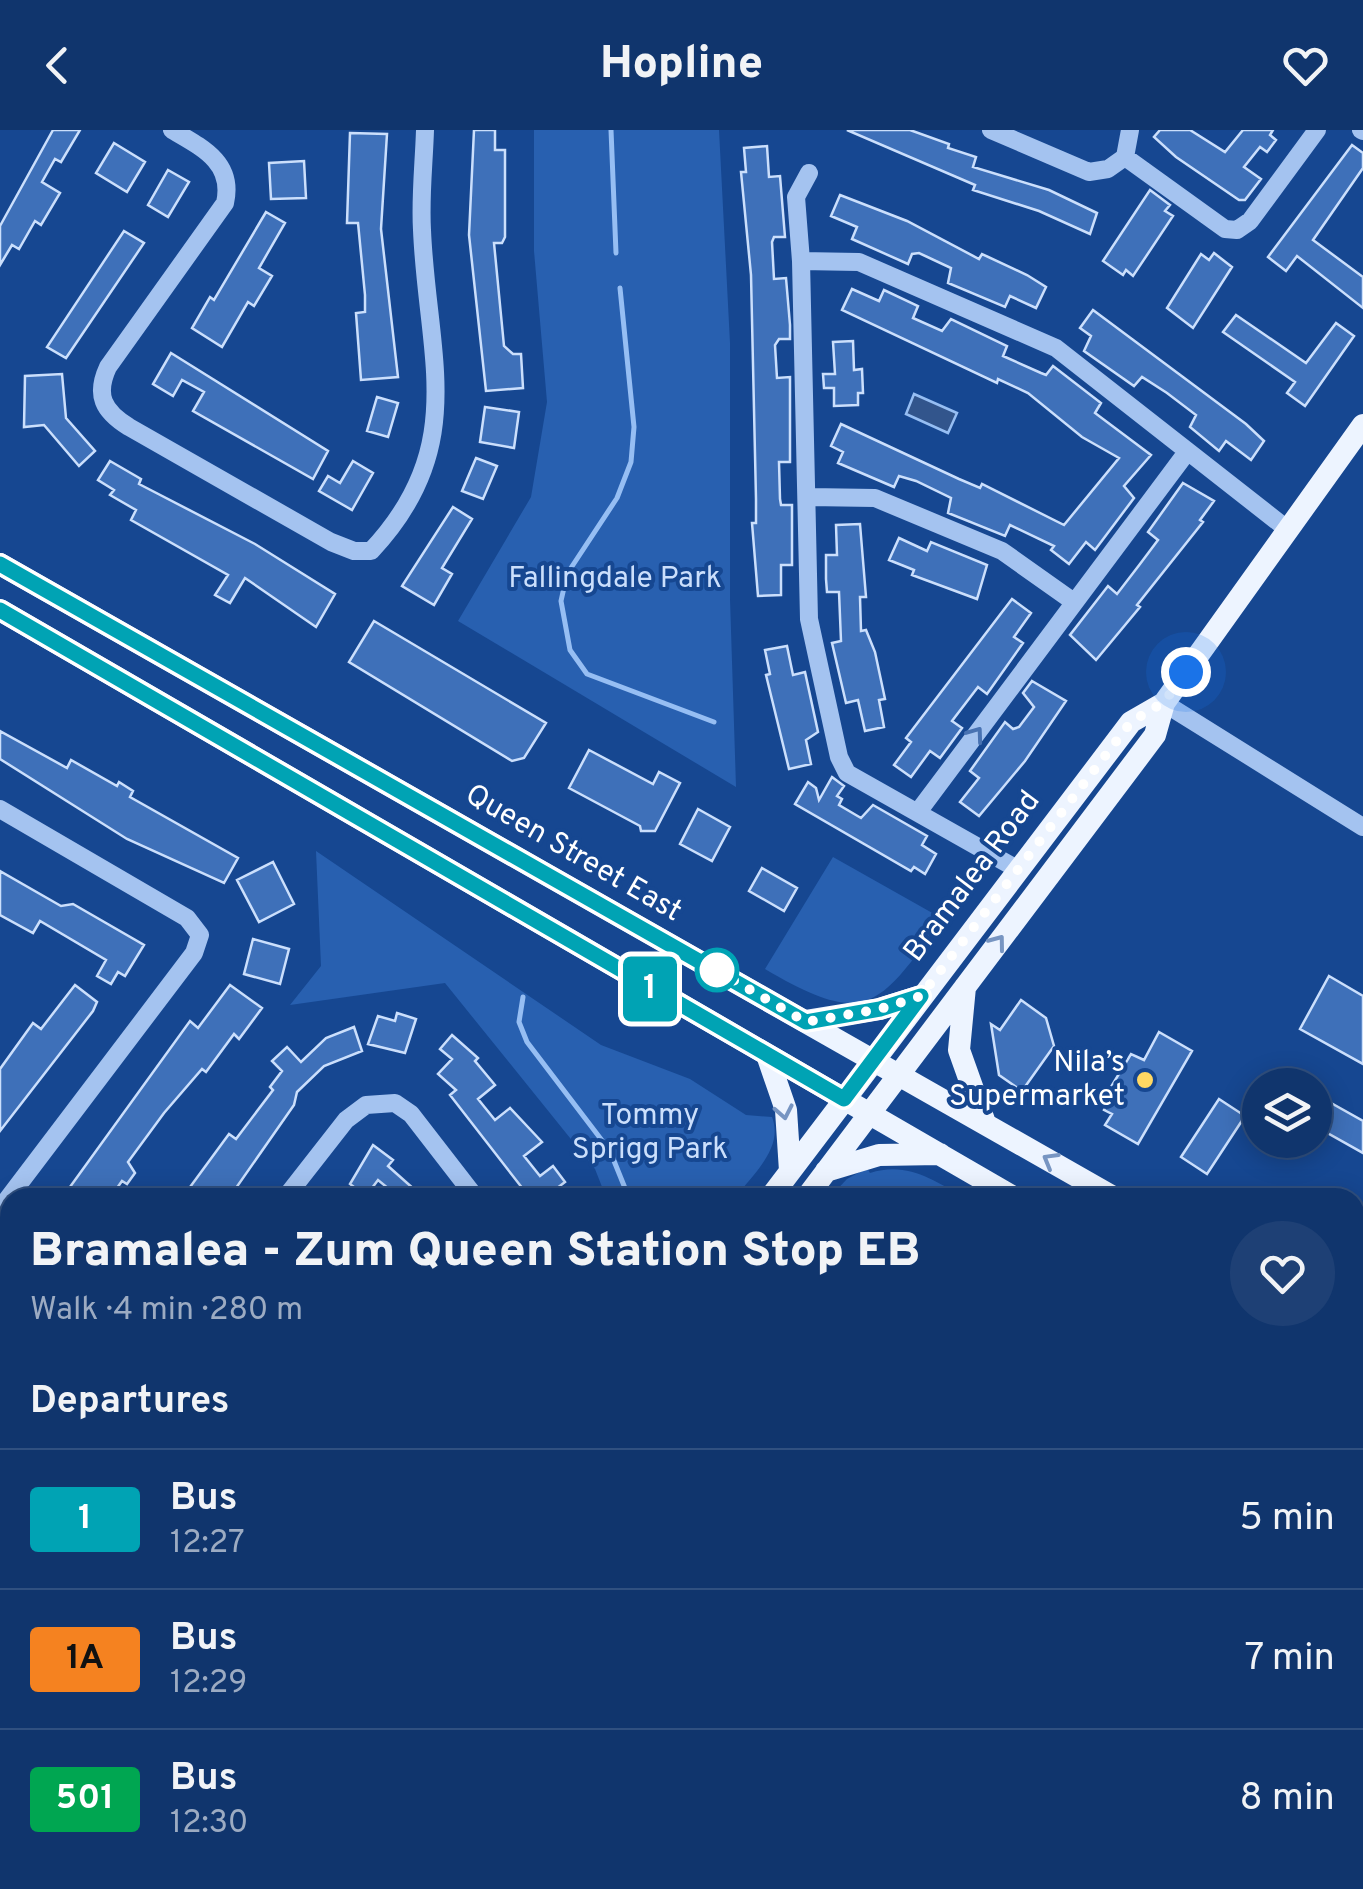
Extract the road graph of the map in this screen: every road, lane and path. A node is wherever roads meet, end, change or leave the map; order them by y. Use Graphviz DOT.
graph roads {
  1 [pos="172,130"];
  2 [pos="425,130"];
  3 [pos="992,130"];
  4 [pos="1130,130"];
  5 [pos="1317,130"];
  6 [pos="1125,157"];
  7 [pos="809,173"];
  8 [pos="801,261"];
  9 [pos="1363,425"];
  10 [pos="1186,452"];
  11 [pos="809,497"];
  12 [pos="1287,529"];
  13 [pos="0,564"];
  14 [pos="1074,602"];
  15 [pos="0,610"];
  16 [pos="1164,702"];
  17 [pos="0,809"];
  18 [pos="918,812"];
  19 [pos="1363,827"];
  20 [pos="1017,869"];
  21 [pos="966,984"];
  22 [pos="921,996"];
  23 [pos="806,1022"];
  24 [pos="767,1055"];
  25 [pos="873,1060"];
  26 [pos="898,1074"];
  27 [pos="844,1099"];
  28 [pos="869,1114"];
  29 [pos="985,1124"];
  30 [pos="940,1154"];
  31 [pos="790,1171"];
  32 [pos="826,1172"];
  33 [pos="16,1188"];
  34 [pos="293,1188"];
  35 [pos="468,1188"];
  36 [pos="777,1188"];
  37 [pos="814,1188"];
  38 [pos="998,1188"];
  39 [pos="1097,1188"];
  1 -- 2 [label="street"];
  3 -- 6 [label="street"];
  4 -- 6 [label="street"];
  5 -- 6 [label="street"];
  7 -- 8 [label="street"];
  8 -- 10 [label="street"];
  8 -- 11 [label="street"];
  9 -- 12 [label="main road, Bramalea Road"];
  10 -- 12 [label="street"];
  10 -- 14 [label="street"];
  11 -- 14 [label="street"];
  11 -- 18 [label="street"];
  12 -- 16 [label="main road, Bramalea Road"];
  13 -- 23 [label="main road, Queen Street East"];
  18 -- 14 [label="street, one-way"];
  15 -- 24 [label="main road"];
  16 -- 19 [label="street"];
  16 -- 20 [label="main road, Bramalea Road"];
  21 -- 16 [label="main road, Bramalea Road, one-way"];
  17 -- 33 [label="street"];
  18 -- 20 [label="street"];
  20 -- 22 [label="main road, Bramalea Road"];
  21 -- 26 [label="main road, Bramalea Road"];
  21 -- 29 [label="main road"];
  22 -- 23 [label="main road"];
  22 -- 25 [label="main road, Bramalea Road"];
  23 -- 25 [label="main road, Queen Street East"];
  24 -- 27 [label="main road"];
  24 -- 31 [label="main road, one-way"];
  25 -- 26 [label="main road, Queen Street East"];
  25 -- 27 [label="main road, Bramalea Road"];
  26 -- 28 [label="main road, Bramalea Road"];
  26 -- 29 [label="main road, Queen Street East"];
  27 -- 28 [label="main road"];
  27 -- 31 [label="main road, Bramalea Road"];
  28 -- 30 [label="main road"];
  28 -- 32 [label="main road, Bramalea Road"];
  39 -- 29 [label="main road, Queen Street East, one-way"];
  30 -- 32 [label="main road"];
  30 -- 38 [label="main road"];
  31 -- 36 [label="main road, Bramalea Road"];
  32 -- 37 [label="main road, Bramalea Road"];
  34 -- 35 [label="street"];
}
